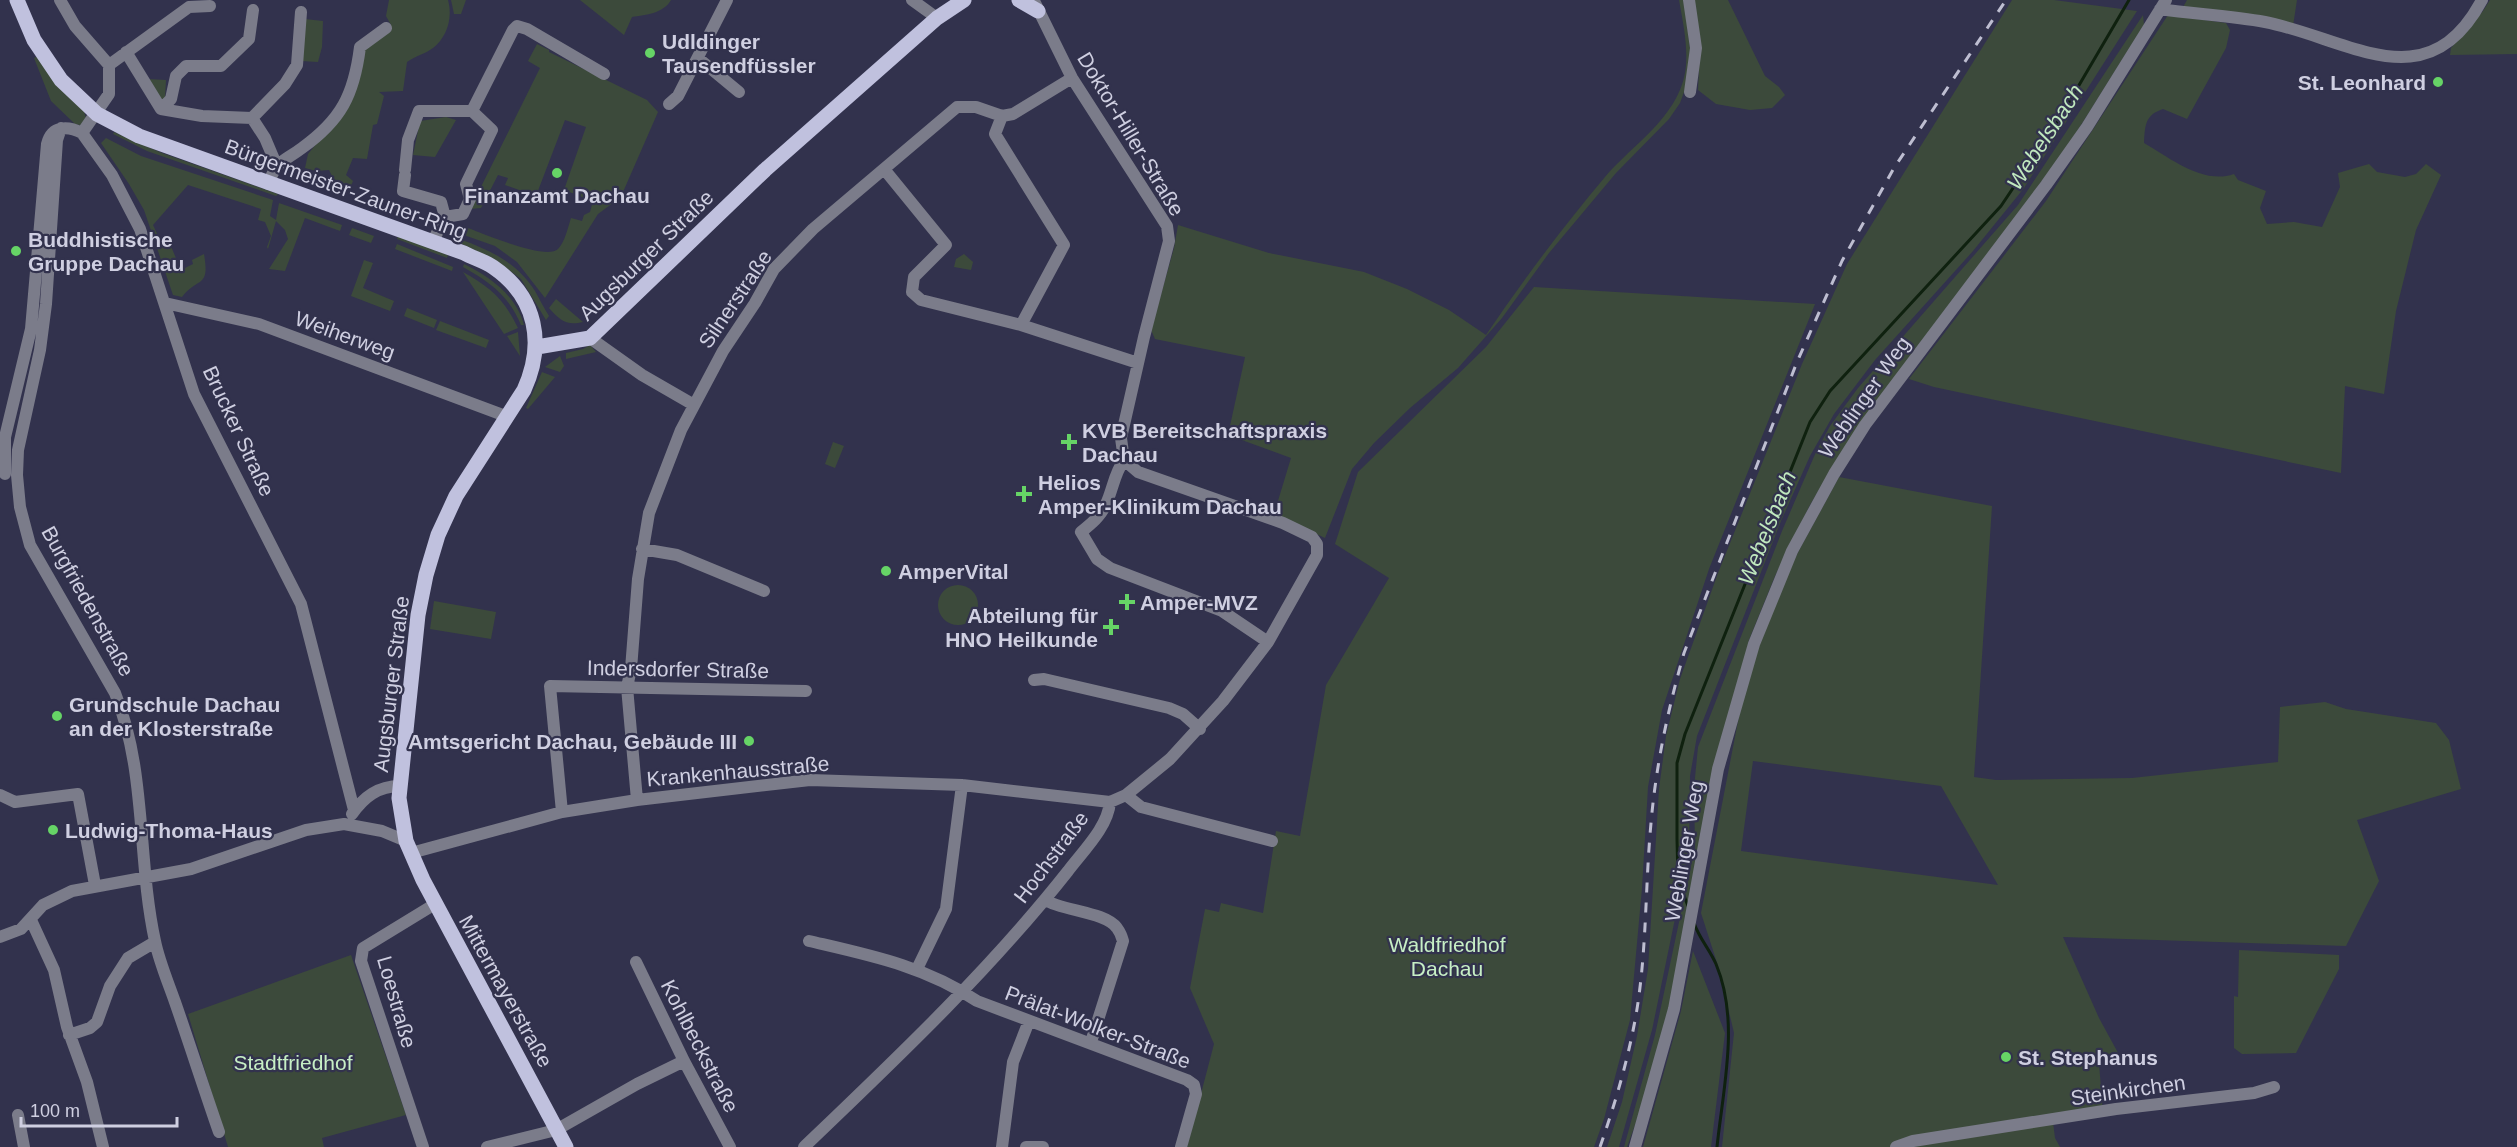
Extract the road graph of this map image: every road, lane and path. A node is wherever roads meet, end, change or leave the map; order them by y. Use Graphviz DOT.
graph roads {
  1 [pos="17,0"];
  2 [pos="60,0"];
  3 [pos="727,0"];
  4 [pos="912,0"];
  5 [pos="966,0"];
  6 [pos="1019,0"];
  7 [pos="1689,0"];
  8 [pos="2482,0"];
  9 [pos="2163,4"];
  10 [pos="1036,5"];
  11 [pos="210,6"];
  12 [pos="253,10"];
  13 [pos="301,12"];
  14 [pos="937,18"];
  15 [pos="386,28"];
  16 [pos="126,52"];
  17 [pos="698,58"];
  18 [pos="109,65"];
  19 [pos="604,74"];
  20 [pos="1072,78"];
  21 [pos="738,92"];
  22 [pos="1690,92"];
  23 [pos="669,104"];
  24 [pos="161,109"];
  25 [pos="472,111"];
  26 [pos="97,114"];
  27 [pos="1002,116"];
  28 [pos="252,118"];
  29 [pos="82,133"];
  30 [pos="276,164"];
  31 [pos="884,169"];
  32 [pos="268,184"];
  33 [pos="445,217"];
  34 [pos="433,241"];
  35 [pos="165,303"];
  36 [pos="1022,325"];
  37 [pos="590,338"];
  38 [pos="537,347"];
  39 [pos="1138,363"];
  40 [pos="694,405"];
  41 [pos="508,417"];
  42 [pos="1124,460"];
  43 [pos="7,474"];
  44 [pos="642,549"];
  45 [pos="764,591"];
  46 [pos="1268,642"];
  47 [pos="1034,680"];
  48 [pos="627,687"];
  49 [pos="806,691"];
  50 [pos="1200,729"];
  51 [pos="962,785"];
  52 [pos="400,786"];
  53 [pos="0,795"];
  54 [pos="1125,795"];
  55 [pos="637,800"];
  56 [pos="1110,801"];
  57 [pos="354,810"];
  58 [pos="562,812"];
  59 [pos="344,824"];
  60 [pos="1272,841"];
  61 [pos="409,847"];
  62 [pos="146,877"];
  63 [pos="95,885"];
  64 [pos="1045,900"];
  65 [pos="435,904"];
  66 [pos="31,920"];
  67 [pos="0,937"];
  68 [pos="809,941"];
  69 [pos="155,942"];
  70 [pos="636,963"];
  71 [pos="917,969"];
  72 [pos="963,991"];
  73 [pos="1029,1021"];
  74 [pos="69,1035"];
  75 [pos="1091,1042"];
  76 [pos="684,1061"];
  77 [pos="2274,1087"];
  78 [pos="18,1115"];
  79 [pos="556,1130"];
  80 [pos="219,1132"];
  81 [pos="24,1147"];
  82 [pos="103,1147"];
  83 [pos="423,1147"];
  84 [pos="487,1147"];
  85 [pos="566,1147"];
  86 [pos="730,1147"];
  87 [pos="804,1147"];
  88 [pos="1002,1147"];
  89 [pos="1026,1147"];
  90 [pos="1043,1147"];
  91 [pos="1181,1147"];
  92 [pos="1635,1147"];
  93 [pos="1896,1147"];
  1 -- 26 [label="main road"];
  2 -- 18 [label="street"];
  3 -- 17 [label="street"];
  4 -- 14 [label="street"];
  5 -- 14 [label="main road, Augsburger Straße"];
  6 -- 10 [label="main road"];
  7 -- 22 [label="street"];
  8 -- 9 [label="street"];
  9 -- 92 [label="street, Weblinger Weg"];
  10 -- 20 [label="street, Doktor-Hiller-Straße"];
  11 -- 16 [label="street"];
  12 -- 24 [label="street"];
  13 -- 28 [label="street"];
  14 -- 37 [label="main road, Augsburger Straße"];
  15 -- 30 [label="street"];
  16 -- 18 [label="street"];
  16 -- 24 [label="street"];
  17 -- 21 [label="street"];
  17 -- 23 [label="street"];
  18 -- 26 [label="street"];
  19 -- 25 [label="street"];
  20 -- 27 [label="street"];
  20 -- 39 [label="street, Doktor-Hiller-Straße"];
  24 -- 28 [label="street"];
  25 -- 33 [label="street"];
  25 -- 33 [label="street"];
  26 -- 29 [label="street"];
  26 -- 32 [label="main road, Bürgermeister-Zauner-Ring"];
  27 -- 31 [label="street, Silnerstraße"];
  27 -- 36 [label="street"];
  28 -- 30 [label="street"];
  29 -- 35 [label="street, Brucker Straße"];
  29 -- 43 [label="street, Burgfriedenstraße"];
  30 -- 32 [label="street"];
  31 -- 36 [label="street"];
  31 -- 40 [label="street, Silnerstraße"];
  32 -- 34 [label="main road, Bürgermeister-Zauner-Ring"];
  33 -- 34 [label="street"];
  34 -- 38 [label="main road, Bürgermeister-Zauner-Ring"];
  35 -- 41 [label="street, Weiherweg"];
  35 -- 57 [label="street, Brucker Straße"];
  36 -- 39 [label="street"];
  37 -- 38 [label="main road, Augsburger Straße"];
  37 -- 40 [label="street"];
  38 -- 41 [label="main road, Augsburger Straße"];
  39 -- 42 [label="street, Doktor-Hiller-Straße"];
  40 -- 44 [label="street, Silnerstraße"];
  41 -- 52 [label="main road, Augsburger Straße"];
  42 -- 46 [label="street"];
  42 -- 46 [label="street, Hochstraße"];
  43 -- 62 [label="street, Burgfriedenstraße"];
  44 -- 45 [label="street"];
  44 -- 48 [label="street, Silnerstraße"];
  46 -- 50 [label="street, Hochstraße"];
  47 -- 50 [label="street"];
  48 -- 49 [label="street, Indersdorfer Straße"];
  48 -- 55 [label="street, Silnerstraße"];
  48 -- 58 [label="street, Indersdorfer Straße"];
  50 -- 54 [label="street, Hochstraße"];
  51 -- 55 [label="street, Krankenhausstraße"];
  51 -- 56 [label="street, Krankenhausstraße"];
  51 -- 71 [label="street"];
  52 -- 57 [label="street, Augsburger Straße"];
  52 -- 61 [label="main road, Augsburger Straße"];
  53 -- 63 [label="street"];
  54 -- 56 [label="street, Hochstraße"];
  54 -- 60 [label="street"];
  55 -- 58 [label="street, Krankenhausstraße"];
  56 -- 64 [label="street, Hochstraße"];
  57 -- 59 [label="street, Augsburger Straße"];
  58 -- 61 [label="street, Krankenhausstraße"];
  59 -- 61 [label="street"];
  59 -- 62 [label="street"];
  61 -- 65 [label="main road, Mittermayerstraße"];
  62 -- 63 [label="street"];
  62 -- 69 [label="street, Burgfriedenstraße"];
  63 -- 66 [label="street"];
  64 -- 72 [label="street, Hochstraße"];
  64 -- 75 [label="street"];
  65 -- 79 [label="main road, Mittermayerstraße"];
  65 -- 83 [label="street, Loestraße"];
  66 -- 67 [label="street"];
  66 -- 74 [label="street"];
  68 -- 71 [label="street, Prälat-Wolker-Straße"];
  69 -- 74 [label="street"];
  69 -- 80 [label="street, Burgfriedenstraße"];
  70 -- 76 [label="street, Kohlbeckstraße"];
  71 -- 72 [label="street, Prälat-Wolker-Straße"];
  72 -- 73 [label="street, Prälat-Wolker-Straße"];
  72 -- 87 [label="street, Hochstraße"];
  73 -- 75 [label="street, Prälat-Wolker-Straße"];
  73 -- 88 [label="street"];
  74 -- 82 [label="street"];
  75 -- 91 [label="street, Prälat-Wolker-Straße"];
  76 -- 79 [label="street"];
  76 -- 86 [label="street, Kohlbeckstraße"];
  77 -- 93 [label="street, Steinkirchen"];
  78 -- 81 [label="street"];
  79 -- 84 [label="street"];
  79 -- 85 [label="main road, Mittermayerstraße"];
  89 -- 90 [label="street"];
}
